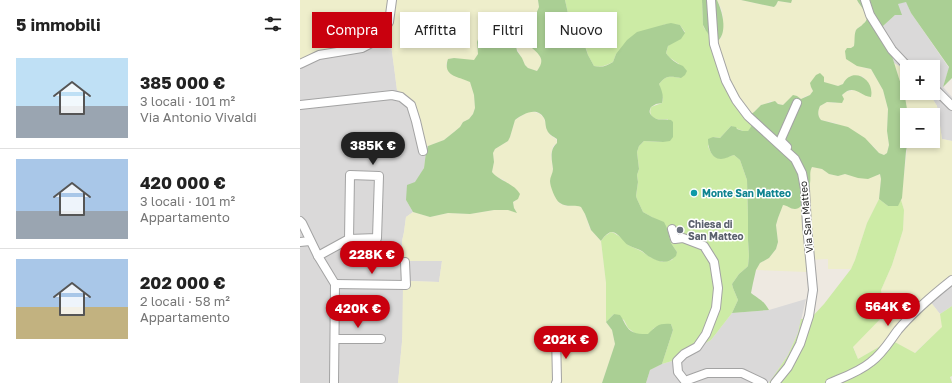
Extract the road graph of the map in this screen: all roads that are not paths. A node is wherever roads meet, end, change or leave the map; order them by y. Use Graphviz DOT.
graph roads {
  1 [pos="392,0"];
  2 [pos="710,0"];
  3 [pos="865,0"];
  4 [pos="901,60"];
  5 [pos="300,64"];
  6 [pos="940,94"];
  7 [pos="797,103"];
  8 [pos="300,105"];
  9 [pos="952,106"];
  10 [pos="422,151"];
  11 [pos="795,159"];
  12 [pos="300,221"];
  13 [pos="672,228"];
  14 [pos="349,239"];
  15 [pos="310,241"];
  16 [pos="300,242"];
  17 [pos="318,256"];
  18 [pos="405,262"];
  19 [pos="952,280"];
  20 [pos="335,284"];
  21 [pos="556,334"];
  22 [pos="334,339"];
  23 [pos="381,339"];
  24 [pos="334,383"];
  25 [pos="556,383"];
  26 [pos="763,383"];
  27 [pos="775,383"];
  28 [pos="830,383"];
  1 -- 5 [label="street"];
  2 -- 11 [label="street, Via San Matteo"];
  3 -- 4 [label="street"];
  6 -- 9 [label="street"];
  7 -- 11 [label="street"];
  8 -- 10 [label="street"];
  11 -- 27 [label="street, Via San Matteo"];
  12 -- 15 [label="street"];
  13 -- 26 [label="street"];
  14 -- 14 [label="street"];
  14 -- 17 [label="street"];
  15 -- 16 [label="street"];
  15 -- 17 [label="street"];
  17 -- 20 [label="street"];
  18 -- 20 [label="street"];
  19 -- 28 [label="street"];
  20 -- 22 [label="street"];
  21 -- 25 [label="street"];
  22 -- 23 [label="street"];
  22 -- 24 [label="street"];
}
